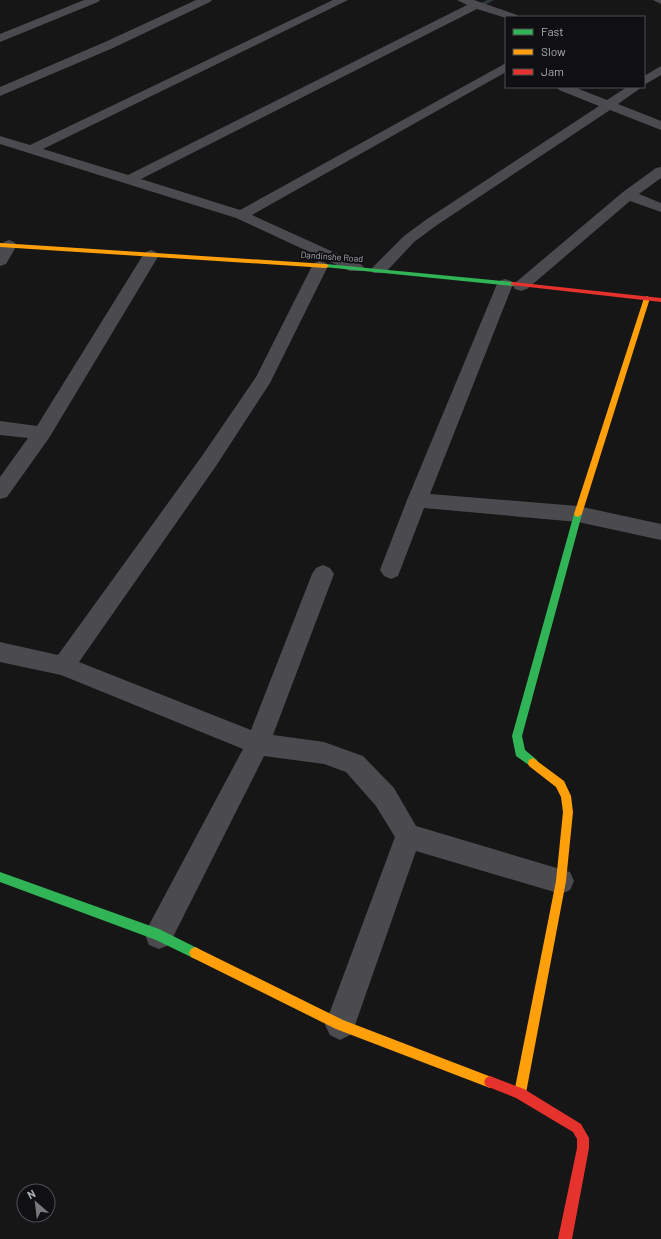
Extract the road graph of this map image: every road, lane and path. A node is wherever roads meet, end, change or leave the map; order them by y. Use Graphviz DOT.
graph roads {
  1 [pos="94,0"];
  2 [pos="206,0"];
  3 [pos="342,0"];
  4 [pos="462,0"];
  5 [pos="476,5"];
  6 [pos="510,16"];
  7 [pos="0,38"];
  8 [pos="505,68"];
  9 [pos="661,70"];
  10 [pos="645,81"];
  11 [pos="567,88"];
  12 [pos="635,88"];
  13 [pos="0,92"];
  14 [pos="610,105"];
  15 [pos="661,126"];
  16 [pos="0,140"];
  17 [pos="30,150"];
  18 [pos="661,171"];
  19 [pos="129,180"];
  20 [pos="628,195"];
  21 [pos="661,208"];
  22 [pos="241,215"];
  23 [pos="5,245"];
  24 [pos="151,255"];
  25 [pos="0,260"];
  26 [pos="320,266"];
  27 [pos="356,268"];
  28 [pos="379,270"];
  29 [pos="513,285"];
  30 [pos="647,298"];
  31 [pos="661,300"];
  32 [pos="0,428"];
  33 [pos="42,433"];
  34 [pos="0,492"];
  35 [pos="417,500"];
  36 [pos="578,514"];
  37 [pos="661,532"];
  38 [pos="391,570"];
  39 [pos="323,574"];
  40 [pos="0,652"];
  41 [pos="64,666"];
  42 [pos="258,744"];
  43 [pos="408,836"];
  44 [pos="561,881"];
  45 [pos="2,883"];
  46 [pos="160,935"];
  47 [pos="340,1025"];
  48 [pos="520,1093"];
  49 [pos="565,1239"];
  1 -- 7 [label="street"];
  2 -- 13 [label="street"];
  3 -- 17 [label="street"];
  4 -- 5 [label="street"];
  5 -- 6 [label="street"];
  5 -- 19 [label="street"];
  8 -- 22 [label="street"];
  9 -- 10 [label="street"];
  11 -- 14 [label="street"];
  12 -- 14 [label="street"];
  14 -- 15 [label="street"];
  14 -- 28 [label="street"];
  16 -- 17 [label="street"];
  17 -- 19 [label="street"];
  18 -- 20 [label="street"];
  19 -- 22 [label="street"];
  20 -- 21 [label="street"];
  20 -- 29 [label="street"];
  22 -- 27 [label="street"];
  23 -- 24 [label="street, Dandinshe Road"];
  23 -- 25 [label="street"];
  24 -- 26 [label="street, Dandinshe Road"];
  24 -- 33 [label="street"];
  26 -- 27 [label="street, Dandinshe Road"];
  26 -- 41 [label="street"];
  27 -- 28 [label="street, Dandinshe Road"];
  28 -- 29 [label="street, Dandinshe Road"];
  29 -- 30 [label="street, Dandinshe Road"];
  29 -- 35 [label="street"];
  30 -- 31 [label="street, Dandinshe Road"];
  30 -- 36 [label="street"];
  32 -- 33 [label="street"];
  33 -- 34 [label="street"];
  35 -- 36 [label="street"];
  35 -- 38 [label="street"];
  36 -- 37 [label="street"];
  36 -- 44 [label="street"];
  39 -- 42 [label="street"];
  40 -- 41 [label="street"];
  41 -- 42 [label="street"];
  42 -- 43 [label="street"];
  42 -- 46 [label="street"];
  43 -- 44 [label="street"];
  43 -- 47 [label="street"];
  44 -- 48 [label="street"];
  45 -- 46 [label="street"];
  46 -- 47 [label="street"];
  47 -- 48 [label="street"];
  48 -- 49 [label="street"];
}
